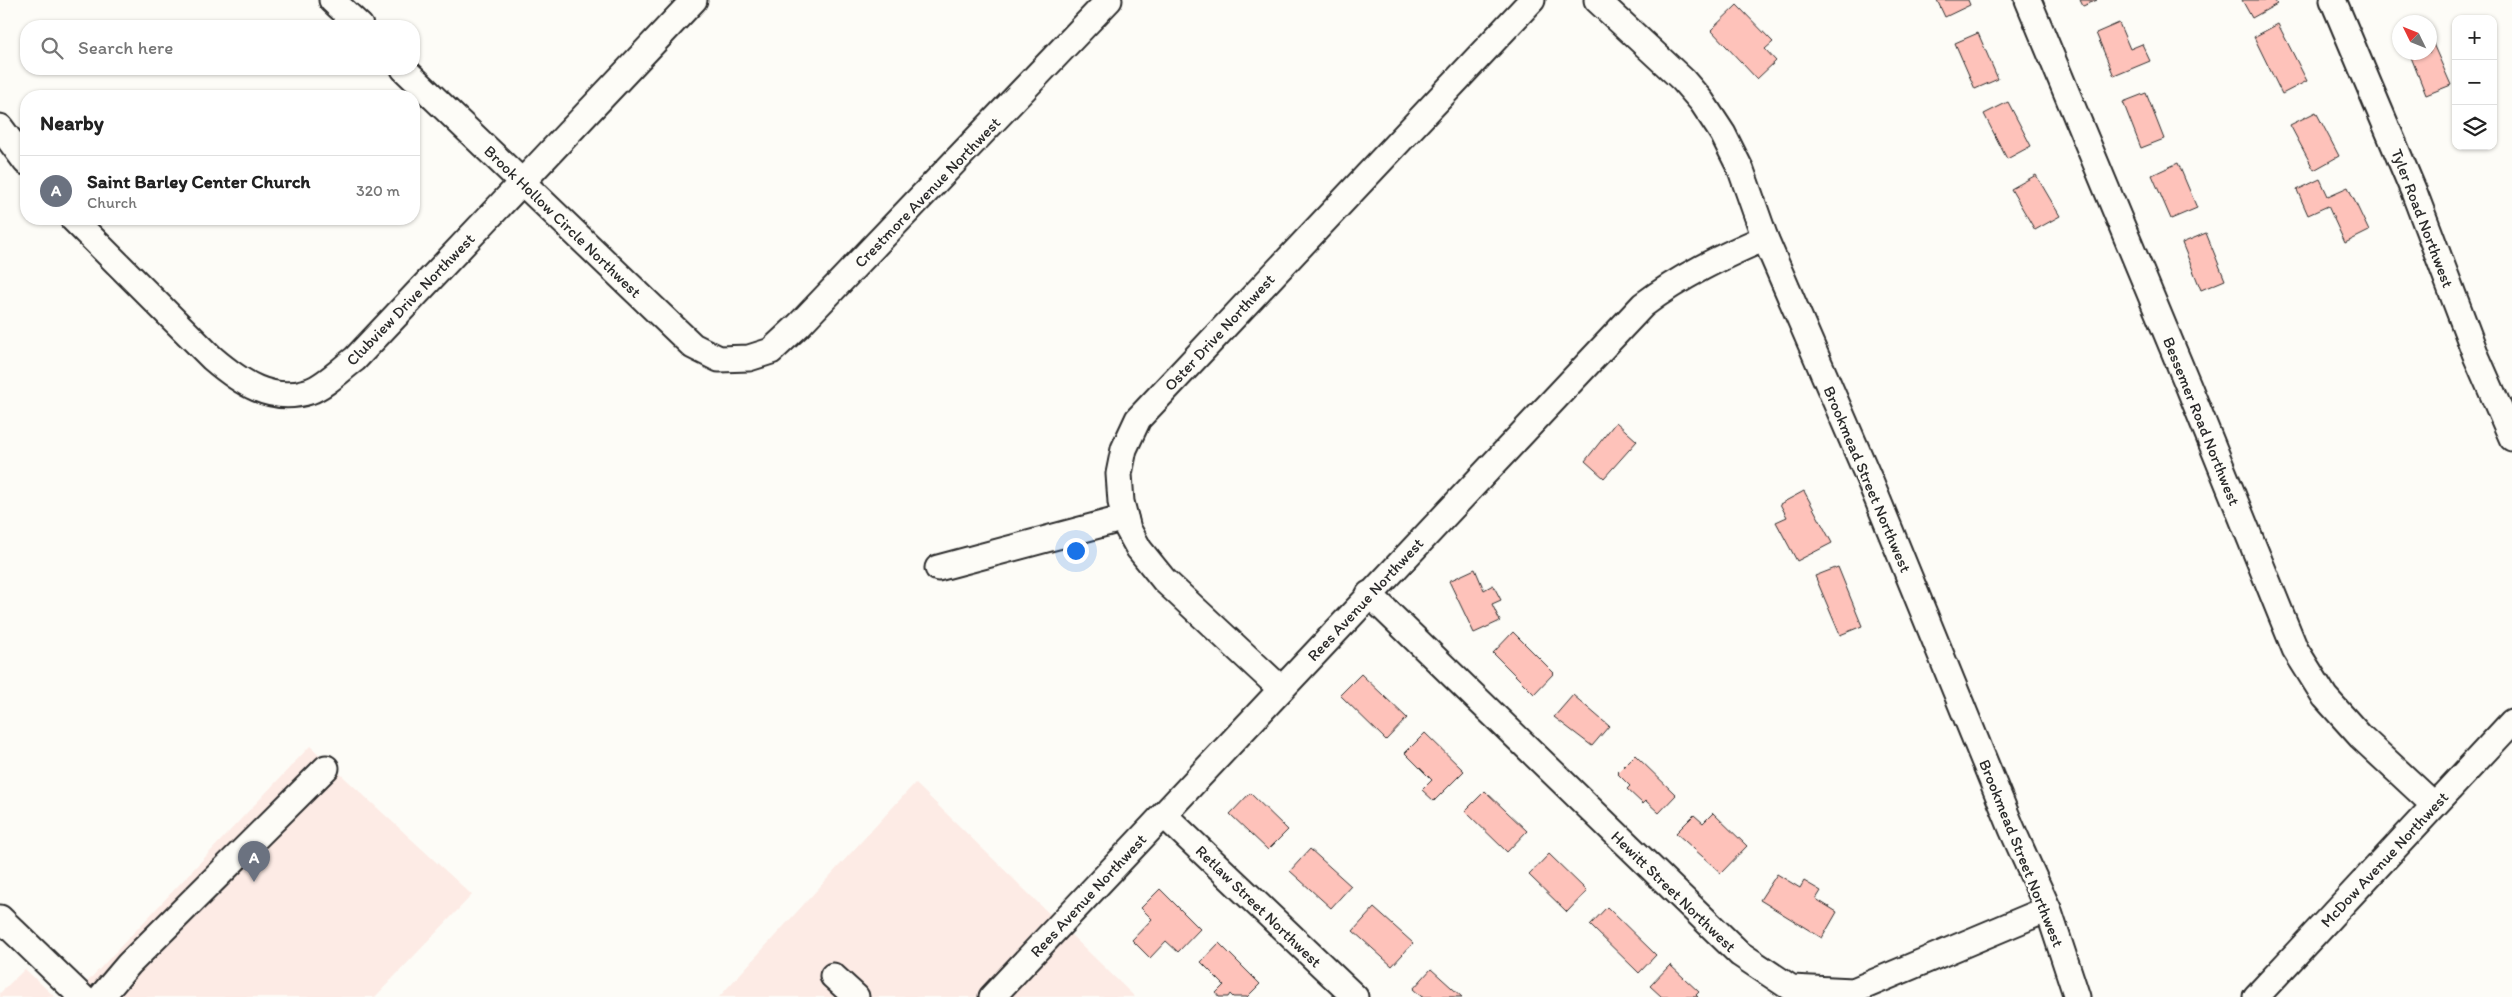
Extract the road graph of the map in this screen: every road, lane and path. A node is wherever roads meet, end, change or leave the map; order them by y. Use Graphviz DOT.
graph roads {
  1 [pos="332,0"];
  2 [pos="694,0"];
  3 [pos="1109,0"];
  4 [pos="1532,0"];
  5 [pos="1597,0"];
  6 [pos="2028,0"];
  7 [pos="2333,0"];
  8 [pos="354,20"];
  9 [pos="410,75"];
  10 [pos="0,127"];
  11 [pos="20,154"];
  12 [pos="522,181"];
  13 [pos="79,225"];
  14 [pos="1765,238"];
  15 [pos="730,359"];
  16 [pos="2512,438"];
  17 [pos="1125,518"];
  18 [pos="938,568"];
  19 [pos="1369,594"];
  20 [pos="1281,689"];
  21 [pos="2512,722"];
  22 [pos="326,768"];
  23 [pos="2434,805"];
  24 [pos="1164,815"];
  25 [pos="2048,908"];
  26 [pos="0,918"];
  27 [pos="833,976"];
  28 [pos="82,997"];
  29 [pos="101,997"];
  30 [pos="856,997"];
  31 [pos="992,997"];
  32 [pos="1355,997"];
  33 [pos="2077,997"];
  34 [pos="2256,997"];
  1 -- 8 [label="street"];
  2 -- 12 [label="street, Clubview Drive Northwest"];
  3 -- 15 [label="street, Crestmore Avenue Northwest"];
  4 -- 17 [label="street, Oster Drive Northwest"];
  5 -- 14 [label="street, Brookmead Street Northwest"];
  6 -- 23 [label="street, Bessemer Road Northwest"];
  7 -- 16 [label="street, Tyler Road Northwest"];
  9 -- 12 [label="street, Brook Hollow Circle Northwest"];
  10 -- 11 [label="street"];
  12 -- 13 [label="street, Clubview Drive Northwest"];
  12 -- 15 [label="street, Brook Hollow Circle Northwest"];
  14 -- 19 [label="street, Rees Avenue Northwest"];
  14 -- 25 [label="street, Brookmead Street Northwest"];
  17 -- 18 [label="street"];
  17 -- 20 [label="street, Oster Drive Northwest"];
  19 -- 20 [label="street, Rees Avenue Northwest"];
  19 -- 25 [label="street, Hewitt Street Northwest"];
  20 -- 24 [label="street, Rees Avenue Northwest"];
  21 -- 23 [label="street, McDow Avenue Northwest"];
  22 -- 29 [label="street"];
  23 -- 34 [label="street, McDow Avenue Northwest"];
  24 -- 31 [label="street, Rees Avenue Northwest"];
  24 -- 32 [label="street, Retlaw Street Northwest"];
  25 -- 33 [label="street, Brookmead Street Northwest"];
  26 -- 28 [label="street"];
  27 -- 30 [label="street"];
}
